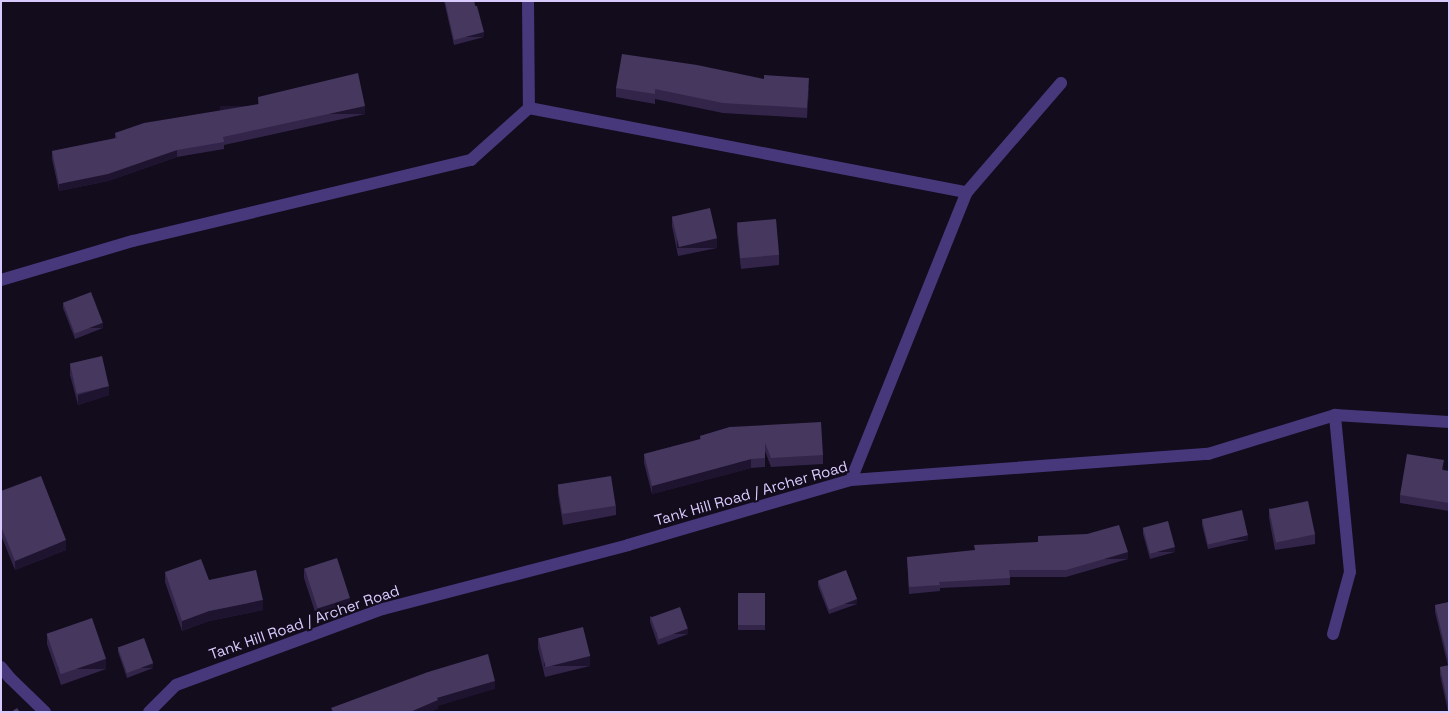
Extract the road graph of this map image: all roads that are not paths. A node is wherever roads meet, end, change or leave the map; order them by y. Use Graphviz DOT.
graph roads {
  1 [pos="528,1"];
  2 [pos="1061,83"];
  3 [pos="528,108"];
  4 [pos="967,192"];
  5 [pos="1,280"];
  6 [pos="1335,415"];
  7 [pos="1449,422"];
  8 [pos="851,480"];
  9 [pos="1333,634"];
  10 [pos="1,667"];
  11 [pos="45,712"];
  12 [pos="149,712"];
  1 -- 3 [label="street"];
  2 -- 4 [label="street"];
  3 -- 4 [label="street"];
  3 -- 5 [label="street"];
  4 -- 8 [label="street"];
  6 -- 7 [label="street, Tank Hill Road / Archer Road"];
  6 -- 8 [label="street, Tank Hill Road / Archer Road"];
  6 -- 9 [label="street"];
  8 -- 12 [label="street, Tank Hill Road / Archer Road"];
  10 -- 11 [label="street"];
}
